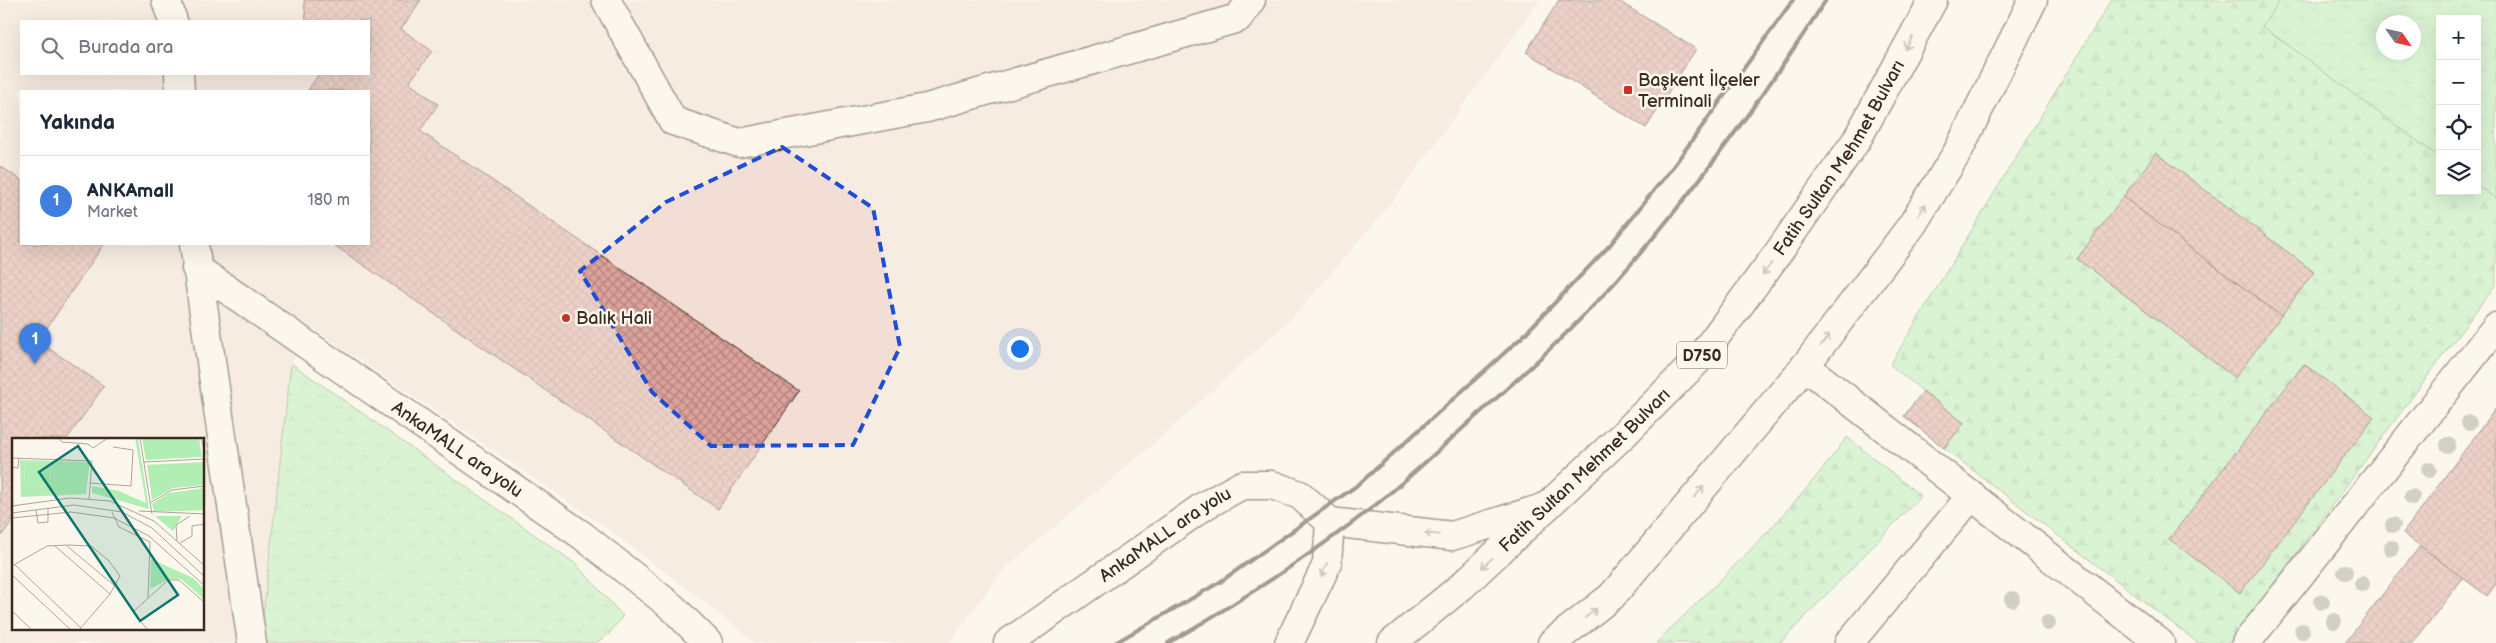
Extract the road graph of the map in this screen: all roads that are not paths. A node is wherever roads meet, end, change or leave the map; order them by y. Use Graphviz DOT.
graph roads {
  1 [pos="166,0"];
  2 [pos="606,0"];
  3 [pos="1251,0"];
  4 [pos="1933,0"];
  5 [pos="2033,0"];
  6 [pos="173,20"];
  7 [pos="179,75"];
  8 [pos="180,90"];
  9 [pos="195,256"];
  10 [pos="2496,327"];
  11 [pos="1805,366"];
  12 [pos="1972,495"];
  13 [pos="1546,507"];
  14 [pos="1330,522"];
  15 [pos="252,643"];
  16 [pos="708,643"];
  17 [pos="1008,643"];
  18 [pos="1290,643"];
  19 [pos="1392,643"];
  20 [pos="1552,643"];
  21 [pos="1849,643"];
  22 [pos="2160,643"];
  23 [pos="2246,643"];
  1 -- 6 [label="main road"];
  2 -- 3 [label="main road"];
  4 -- 13 [label="main road, Fatih Sultan Mehmet Bulvarı / D750, one-way"];
  11 -- 5 [label="main road, one-way"];
  7 -- 8 [label="main road"];
  9 -- 15 [label="main road"];
  9 -- 16 [label="main road, AnkaMALL ara yolu"];
  10 -- 23 [label="main road"];
  11 -- 12 [label="main road"];
  20 -- 11 [label="main road, one-way"];
  12 -- 21 [label="main road"];
  12 -- 22 [label="main road"];
  13 -- 14 [label="main road, one-way"];
  13 -- 19 [label="main road, Fatih Sultan Mehmet Bulvarı / D750, one-way"];
  14 -- 17 [label="main road, AnkaMALL ara yolu"];
  14 -- 18 [label="main road, one-way"];
}
